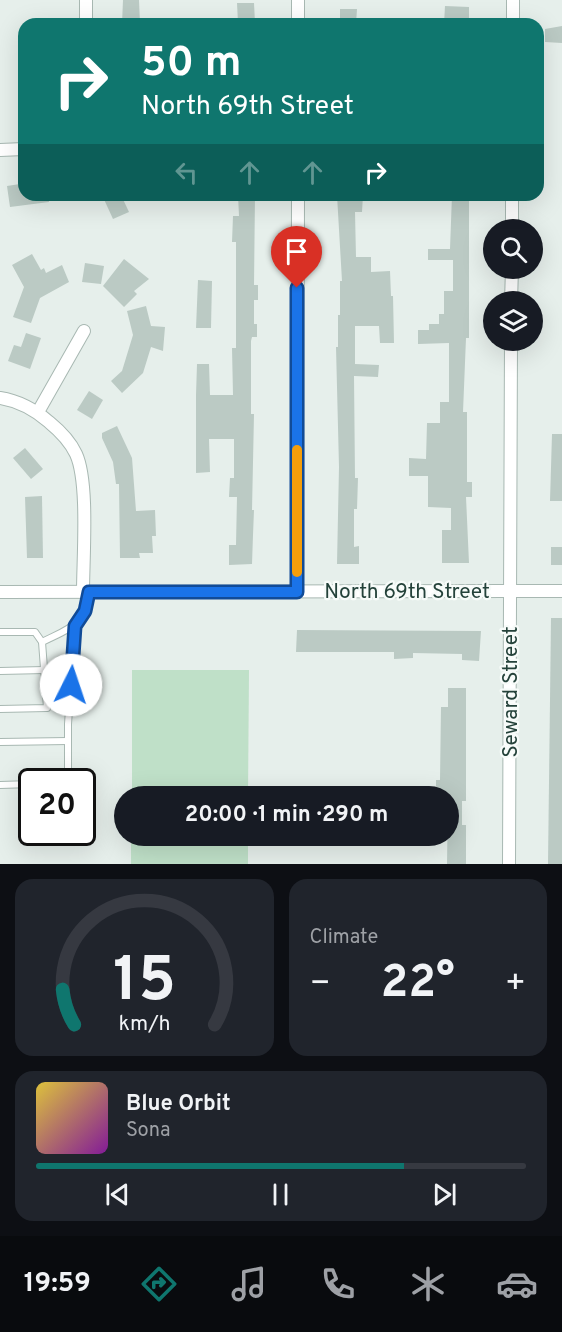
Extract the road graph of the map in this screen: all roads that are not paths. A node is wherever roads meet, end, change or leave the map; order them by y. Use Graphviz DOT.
graph roads {
  1 [pos="86,0"];
  2 [pos="298,0"];
  3 [pos="513,0"];
  4 [pos="86,18"];
  5 [pos="298,18"];
  6 [pos="513,18"];
  7 [pos="18,149"];
  8 [pos="0,150"];
  9 [pos="298,201"];
  10 [pos="512,201"];
  11 [pos="512,219"];
  12 [pos="84,332"];
  13 [pos="511,351"];
  14 [pos="0,398"];
  15 [pos="38,412"];
  16 [pos="510,591"];
  17 [pos="562,591"];
  18 [pos="0,592"];
  19 [pos="86,592"];
  20 [pos="297,592"];
  21 [pos="75,626"];
  22 [pos="0,632"];
  23 [pos="42,642"];
  24 [pos="45,670"];
  25 [pos="0,671"];
  26 [pos="0,709"];
  27 [pos="68,741"];
  28 [pos="0,742"];
  29 [pos="68,768"];
  30 [pos="0,784"];
  31 [pos="18,784"];
  32 [pos="508,864"];
  1 -- 4 [label="street"];
  2 -- 5 [label="street"];
  3 -- 6 [label="street"];
  7 -- 8 [label="street"];
  9 -- 20 [label="street"];
  10 -- 11 [label="street"];
  12 -- 15 [label="street"];
  13 -- 16 [label="street, Seward Street"];
  14 -- 15 [label="street"];
  15 -- 19 [label="street"];
  16 -- 17 [label="street, North 69th Street"];
  16 -- 20 [label="street, North 69th Street"];
  16 -- 32 [label="street, Seward Street"];
  18 -- 19 [label="street, North 69th Street"];
  19 -- 20 [label="street, North 69th Street"];
  19 -- 21 [label="lane"];
  21 -- 23 [label="lane"];
  21 -- 27 [label="lane"];
  22 -- 23 [label="lane"];
  23 -- 24 [label="lane"];
  24 -- 25 [label="lane"];
  24 -- 26 [label="lane"];
  27 -- 28 [label="lane"];
  27 -- 29 [label="lane"];
  30 -- 31 [label="lane"];
}
